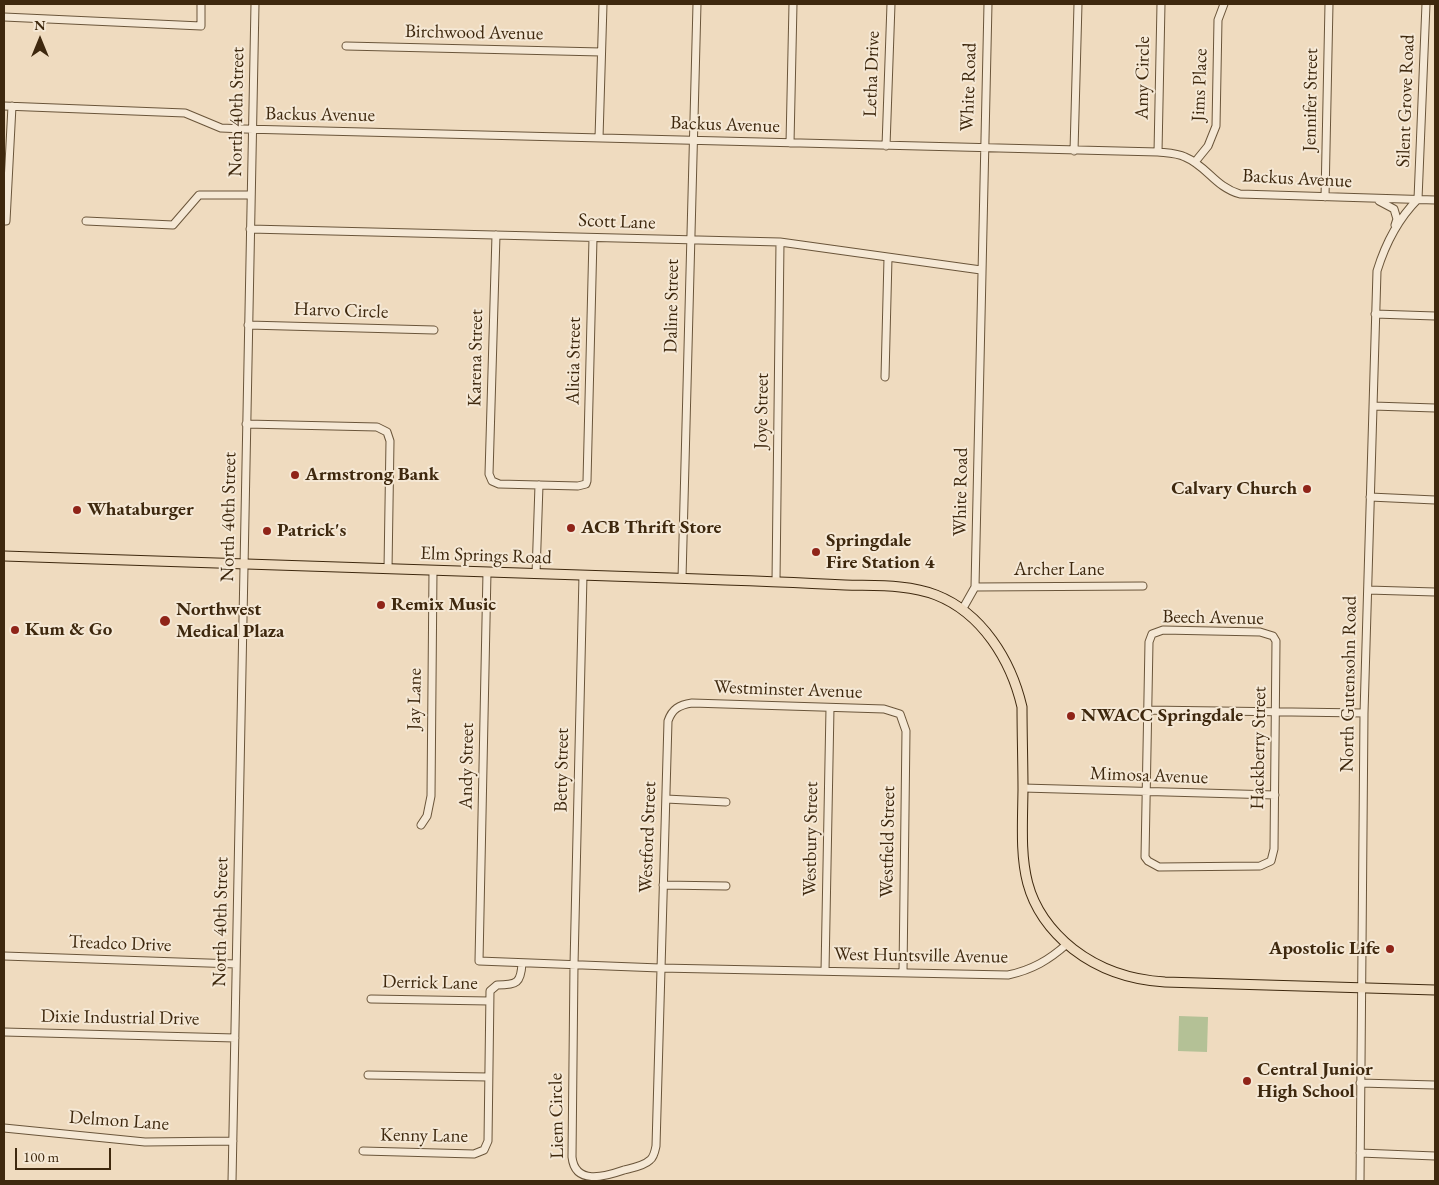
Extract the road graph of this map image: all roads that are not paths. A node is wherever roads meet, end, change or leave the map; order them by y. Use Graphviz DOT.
graph roads {
  1 [pos="201,4"];
  2 [pos="255,4"];
  3 [pos="602,4"];
  4 [pos="697,4"];
  5 [pos="793,4"];
  6 [pos="891,4"];
  7 [pos="988,4"];
  8 [pos="1078,4"];
  9 [pos="1161,4"];
  10 [pos="1224,4"];
  11 [pos="1329,4"];
  12 [pos="1426,4"];
  13 [pos="4,17"];
  14 [pos="346,46"];
  15 [pos="601,52"];
  16 [pos="8,106"];
  17 [pos="252,129"];
  18 [pos="599,138"];
  19 [pos="693,141"];
  20 [pos="790,144"];
  21 [pos="886,146"];
  22 [pos="983,148"];
  23 [pos="1074,151"];
  24 [pos="1158,152"];
  25 [pos="1195,162"];
  26 [pos="251,195"];
  27 [pos="1325,197"];
  28 [pos="1365,198"];
  29 [pos="1418,199"];
  30 [pos="1435,200"];
  31 [pos="5,221"];
  32 [pos="86,221"];
  33 [pos="250,229"];
  34 [pos="496,235"];
  35 [pos="1391,237"];
  36 [pos="593,238"];
  37 [pos="690,240"];
  38 [pos="780,242"];
  39 [pos="888,258"];
  40 [pos="981,270"];
  41 [pos="1375,314"];
  42 [pos="1435,316"];
  43 [pos="248,325"];
  44 [pos="434,330"];
  45 [pos="885,377"];
  46 [pos="1372,406"];
  47 [pos="1435,408"];
  48 [pos="246,424"];
  49 [pos="538,485"];
  50 [pos="1370,497"];
  51 [pos="1435,500"];
  52 [pos="4,556"];
  53 [pos="244,565"];
  54 [pos="388,569"];
  55 [pos="433,571"];
  56 [pos="487,572"];
  57 [pos="536,574"];
  58 [pos="584,575"];
  59 [pos="682,578"];
  60 [pos="776,581"];
  61 [pos="1143,586"];
  62 [pos="975,587"];
  63 [pos="1368,590"];
  64 [pos="1435,592"];
  65 [pos="962,610"];
  66 [pos="1273,636"];
  67 [pos="830,708"];
  68 [pos="675,709"];
  69 [pos="1147,710"];
  70 [pos="1276,711"];
  71 [pos="1364,713"];
  72 [pos="900,714"];
  73 [pos="1023,788"];
  74 [pos="1145,792"];
  75 [pos="1275,795"];
  76 [pos="666,799"];
  77 [pos="726,802"];
  78 [pos="421,825"];
  79 [pos="663,885"];
  80 [pos="726,886"];
  81 [pos="1068,944"];
  82 [pos="4,956"];
  83 [pos="479,961"];
  84 [pos="522,962"];
  85 [pos="236,964"];
  86 [pos="574,965"];
  87 [pos="660,968"];
  88 [pos="825,971"];
  89 [pos="903,972"];
  90 [pos="1360,988"];
  91 [pos="1435,990"];
  92 [pos="371,999"];
  93 [pos="489,1000"];
  94 [pos="4,1032"];
  95 [pos="235,1038"];
  96 [pos="368,1075"];
  97 [pos="488,1077"];
  98 [pos="1360,1083"];
  99 [pos="1435,1085"];
  100 [pos="4,1128"];
  101 [pos="233,1142"];
  102 [pos="363,1151"];
  103 [pos="1360,1153"];
  104 [pos="1435,1156"];
  105 [pos="232,1181"];
  106 [pos="1360,1181"];
  1 -- 13 [label="street"];
  2 -- 17 [label="street, North 40th Street"];
  3 -- 15 [label="street"];
  4 -- 19 [label="street, Daline Street"];
  5 -- 20 [label="street"];
  6 -- 21 [label="street, Letha Drive"];
  7 -- 22 [label="street, White Road"];
  8 -- 23 [label="street"];
  9 -- 24 [label="street, Amy Circle"];
  10 -- 25 [label="street, Jims Place"];
  11 -- 27 [label="street, Jennifer Street"];
  12 -- 29 [label="street, Silent Grove Road"];
  14 -- 15 [label="street, Birchwood Avenue"];
  15 -- 18 [label="street"];
  16 -- 17 [label="street, Backus Avenue"];
  16 -- 31 [label="street"];
  17 -- 18 [label="street, Backus Avenue"];
  17 -- 26 [label="street, North 40th Street"];
  18 -- 19 [label="street, Backus Avenue"];
  19 -- 20 [label="street, Backus Avenue"];
  19 -- 37 [label="street, Daline Street"];
  20 -- 21 [label="street, Backus Avenue"];
  21 -- 22 [label="street, Backus Avenue"];
  22 -- 23 [label="street, Backus Avenue"];
  22 -- 40 [label="street, White Road"];
  23 -- 24 [label="street, Backus Avenue"];
  24 -- 25 [label="street, Backus Avenue"];
  25 -- 27 [label="street, Backus Avenue"];
  26 -- 32 [label="street"];
  26 -- 33 [label="street, North 40th Street"];
  27 -- 28 [label="street, Backus Avenue"];
  28 -- 29 [label="street, Backus Avenue"];
  28 -- 35 [label="street"];
  29 -- 30 [label="street, Backus Avenue"];
  29 -- 35 [label="street, North Gutensohn Road"];
  33 -- 34 [label="street, Scott Lane"];
  33 -- 43 [label="street, North 40th Street"];
  34 -- 36 [label="street, Scott Lane"];
  34 -- 49 [label="street, Karena Street"];
  35 -- 41 [label="street, North Gutensohn Road"];
  36 -- 37 [label="street, Scott Lane"];
  36 -- 49 [label="street, Alicia Street"];
  37 -- 38 [label="street, Scott Lane"];
  37 -- 59 [label="street, Daline Street"];
  38 -- 39 [label="street, Scott Lane"];
  38 -- 60 [label="street, Joye Street"];
  39 -- 40 [label="street, Scott Lane"];
  39 -- 45 [label="street"];
  40 -- 62 [label="street, White Road"];
  41 -- 42 [label="street"];
  41 -- 46 [label="street, North Gutensohn Road"];
  43 -- 44 [label="street, Harvo Circle"];
  43 -- 48 [label="street, North 40th Street"];
  46 -- 47 [label="street"];
  46 -- 50 [label="street, North Gutensohn Road"];
  48 -- 53 [label="street, North 40th Street"];
  48 -- 54 [label="street"];
  49 -- 57 [label="street"];
  50 -- 51 [label="street"];
  50 -- 63 [label="street, North Gutensohn Road"];
  52 -- 53 [label="main road, Elm Springs Road"];
  53 -- 54 [label="main road, Elm Springs Road"];
  53 -- 85 [label="street, North 40th Street"];
  54 -- 55 [label="main road, Elm Springs Road"];
  55 -- 56 [label="main road, Elm Springs Road"];
  55 -- 78 [label="street, Jay Lane"];
  56 -- 57 [label="main road, Elm Springs Road"];
  56 -- 83 [label="street, Andy Street"];
  57 -- 58 [label="main road, Elm Springs Road"];
  58 -- 59 [label="main road, Elm Springs Road"];
  58 -- 86 [label="street, Betty Street"];
  59 -- 60 [label="main road, Elm Springs Road"];
  60 -- 65 [label="main road, Elm Springs Road"];
  61 -- 62 [label="street, Archer Lane"];
  62 -- 65 [label="street, White Road"];
  63 -- 64 [label="street"];
  63 -- 71 [label="street, North Gutensohn Road"];
  65 -- 73 [label="main road"];
  66 -- 69 [label="street, Beech Avenue"];
  66 -- 70 [label="street, Hackberry Street"];
  67 -- 68 [label="street, Westminster Avenue"];
  67 -- 72 [label="street, Westminster Avenue"];
  67 -- 88 [label="street, Westbury Street"];
  68 -- 76 [label="street, Westford Street"];
  69 -- 70 [label="street"];
  69 -- 74 [label="street"];
  70 -- 71 [label="street"];
  70 -- 75 [label="street, Hackberry Street"];
  71 -- 90 [label="street, North Gutensohn Road"];
  72 -- 89 [label="street, Westfield Street"];
  73 -- 74 [label="street, Mimosa Avenue"];
  73 -- 81 [label="main road"];
  74 -- 75 [label="street, Mimosa Avenue"];
  74 -- 75 [label="street, Hackberry Street"];
  76 -- 77 [label="street"];
  76 -- 79 [label="street, Westford Street"];
  79 -- 80 [label="street"];
  79 -- 87 [label="street, Westford Street"];
  81 -- 89 [label="street, West Huntsville Avenue"];
  81 -- 90 [label="main road"];
  82 -- 85 [label="street, Treadco Drive"];
  83 -- 84 [label="street, West Huntsville Avenue"];
  84 -- 86 [label="street, West Huntsville Avenue"];
  84 -- 93 [label="street"];
  85 -- 95 [label="street, North 40th Street"];
  86 -- 87 [label="street, West Huntsville Avenue"];
  86 -- 87 [label="street, Liem Circle"];
  87 -- 88 [label="street, West Huntsville Avenue"];
  88 -- 89 [label="street, West Huntsville Avenue"];
  90 -- 91 [label="main road"];
  90 -- 98 [label="street, North Gutensohn Road"];
  92 -- 93 [label="street, Derrick Lane"];
  93 -- 97 [label="street"];
  94 -- 95 [label="street, Dixie Industrial Drive"];
  95 -- 101 [label="street, North 40th Street"];
  96 -- 97 [label="street"];
  97 -- 102 [label="street, Kenny Lane"];
  98 -- 99 [label="street"];
  98 -- 103 [label="street, North Gutensohn Road"];
  100 -- 101 [label="street, Delmon Lane"];
  101 -- 105 [label="street, North 40th Street"];
  103 -- 104 [label="street"];
  103 -- 106 [label="street, North Gutensohn Road"];
}
